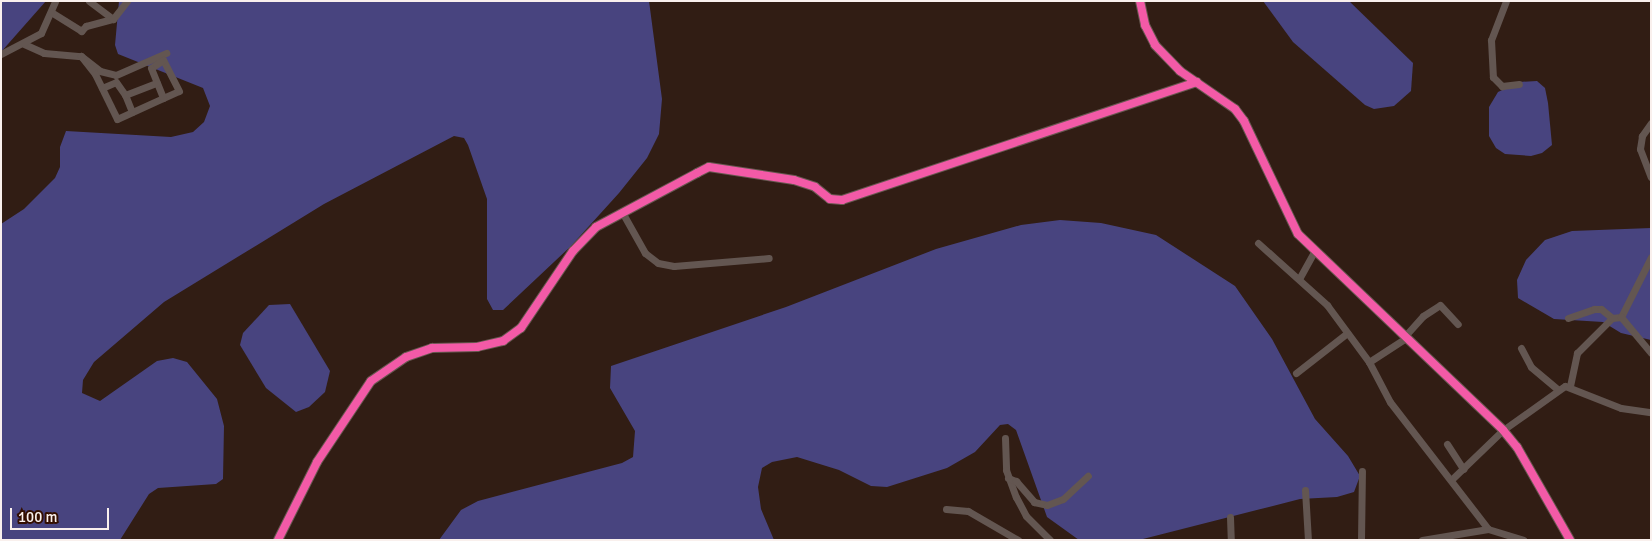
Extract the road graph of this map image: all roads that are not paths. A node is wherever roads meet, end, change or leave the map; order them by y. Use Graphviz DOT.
graph roads {
  1 [pos="55,1"];
  2 [pos="89,1"];
  3 [pos="127,1"];
  4 [pos="1140,1"];
  5 [pos="1506,1"];
  6 [pos="51,12"];
  7 [pos="113,20"];
  8 [pos="24,44"];
  9 [pos="166,53"];
  10 [pos="1,54"];
  11 [pos="81,56"];
  12 [pos="157,82"];
  13 [pos="1196,82"];
  14 [pos="1519,84"];
  15 [pos="102,88"];
  16 [pos="125,96"];
  17 [pos="164,98"];
  18 [pos="132,112"];
  19 [pos="1651,123"];
  20 [pos="1651,177"];
  21 [pos="622,212"];
  22 [pos="1258,243"];
  23 [pos="1314,252"];
  24 [pos="1651,257"];
  25 [pos="769,258"];
  26 [pos="1299,279"];
  27 [pos="1622,317"];
  28 [pos="1568,318"];
  29 [pos="1612,318"];
  30 [pos="1458,324"];
  31 [pos="1348,333"];
  32 [pos="1406,337"];
  33 [pos="1521,348"];
  34 [pos="1651,353"];
  35 [pos="1369,362"];
  36 [pos="1296,372"];
  37 [pos="1570,386"];
  38 [pos="1558,390"];
  39 [pos="1651,412"];
  40 [pos="1503,430"];
  41 [pos="1005,438"];
  42 [pos="1447,444"];
  43 [pos="1463,469"];
  44 [pos="1362,471"];
  45 [pos="1088,476"];
  46 [pos="1008,478"];
  47 [pos="1451,480"];
  48 [pos="1306,490"];
  49 [pos="946,509"];
  50 [pos="1230,517"];
  51 [pos="1488,529"];
  52 [pos="1440,539"];
  53 [pos="278,540"];
  54 [pos="1018,540"];
  55 [pos="1050,540"];
  56 [pos="1231,540"];
  57 [pos="1308,540"];
  58 [pos="1361,540"];
  59 [pos="1422,540"];
  60 [pos="1523,540"];
  61 [pos="1570,540"];
  1 -- 6 [label="street"];
  2 -- 7 [label="street"];
  3 -- 7 [label="street"];
  4 -- 13 [label="street"];
  5 -- 14 [label="street"];
  6 -- 7 [label="street"];
  6 -- 8 [label="street"];
  8 -- 10 [label="street"];
  8 -- 11 [label="street"];
  9 -- 11 [label="street"];
  11 -- 15 [label="street"];
  12 -- 16 [label="street"];
  12 -- 17 [label="street"];
  12 -- 17 [label="street"];
  13 -- 21 [label="street"];
  13 -- 23 [label="street"];
  15 -- 16 [label="street"];
  15 -- 18 [label="street"];
  16 -- 18 [label="street"];
  17 -- 18 [label="street"];
  19 -- 20 [label="street"];
  21 -- 25 [label="street"];
  21 -- 53 [label="street"];
  22 -- 26 [label="street"];
  23 -- 26 [label="street"];
  23 -- 32 [label="street"];
  24 -- 27 [label="street"];
  26 -- 31 [label="street"];
  27 -- 29 [label="street"];
  27 -- 34 [label="street"];
  28 -- 29 [label="street"];
  29 -- 37 [label="street"];
  30 -- 32 [label="street"];
  31 -- 35 [label="street"];
  31 -- 36 [label="street"];
  32 -- 35 [label="street"];
  32 -- 40 [label="street"];
  33 -- 38 [label="street"];
  35 -- 47 [label="street"];
  37 -- 38 [label="street"];
  37 -- 39 [label="street"];
  38 -- 40 [label="street"];
  40 -- 43 [label="street"];
  40 -- 61 [label="street"];
  41 -- 46 [label="street"];
  42 -- 43 [label="street"];
  43 -- 47 [label="street"];
  44 -- 58 [label="street"];
  45 -- 46 [label="street"];
  46 -- 55 [label="street"];
  47 -- 51 [label="street"];
  48 -- 57 [label="street"];
  49 -- 54 [label="street"];
  50 -- 56 [label="street"];
  51 -- 52 [label="street"];
  51 -- 60 [label="street"];
  52 -- 59 [label="street"];
}
